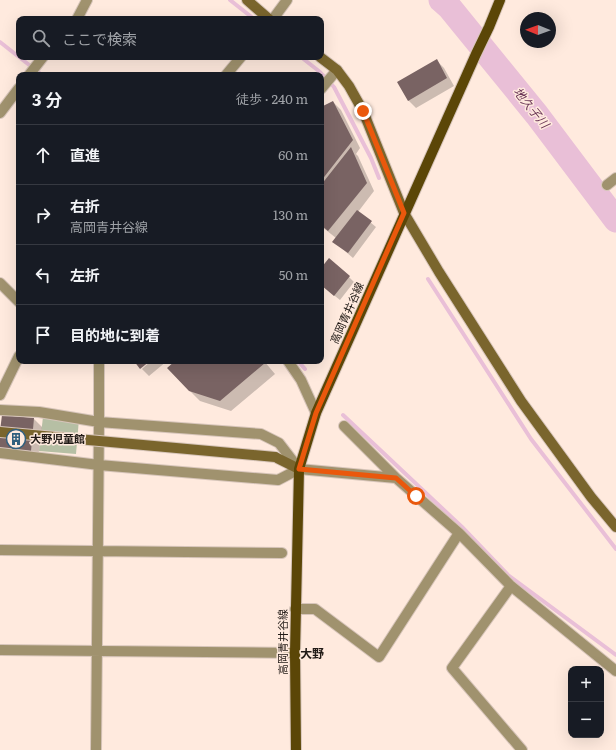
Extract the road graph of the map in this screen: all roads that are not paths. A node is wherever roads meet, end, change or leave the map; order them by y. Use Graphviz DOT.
graph roads {
  1 [pos="87,0"];
  2 [pos="247,0"];
  3 [pos="287,0"];
  4 [pos="500,0"];
  5 [pos="79,16"];
  6 [pos="266,16"];
  7 [pos="275,16"];
  8 [pos="41,60"];
  9 [pos="238,60"];
  10 [pos="323,60"];
  11 [pos="31,72"];
  12 [pos="228,72"];
  13 [pos="335,72"];
  14 [pos="324,86"];
  15 [pos="16,92"];
  16 [pos="0,113"];
  17 [pos="616,178"];
  18 [pos="607,185"];
  19 [pos="404,213"];
  20 [pos="0,282"];
  21 [pos="16,299"];
  22 [pos="16,362"];
  23 [pos="99,364"];
  24 [pos="290,364"];
  25 [pos="0,395"];
  26 [pos="0,410"];
  27 [pos="316,413"];
  28 [pos="100,422"];
  29 [pos="344,426"];
  30 [pos="0,432"];
  31 [pos="0,453"];
  32 [pos="99,465"];
  33 [pos="299,469"];
  34 [pos="396,478"];
  35 [pos="616,527"];
  36 [pos="459,533"];
  37 [pos="0,550"];
  38 [pos="97,551"];
  39 [pos="282,553"];
  40 [pos="511,586"];
  41 [pos="295,610"];
  42 [pos="0,650"];
  43 [pos="97,651"];
  44 [pos="295,652"];
  45 [pos="616,671"];
  46 [pos="96,750"];
  47 [pos="296,750"];
  48 [pos="522,750"];
  1 -- 5 [label="street"];
  2 -- 6 [label="street"];
  3 -- 7 [label="street"];
  4 -- 19 [label="main road, 高岡青井谷線"];
  8 -- 11 [label="street"];
  9 -- 12 [label="street"];
  10 -- 13 [label="street"];
  13 -- 14 [label="street"];
  13 -- 19 [label="street"];
  15 -- 16 [label="street"];
  17 -- 18 [label="street"];
  19 -- 27 [label="main road, 高岡青井谷線"];
  19 -- 35 [label="street"];
  20 -- 21 [label="street"];
  22 -- 25 [label="street"];
  23 -- 28 [label="street"];
  24 -- 27 [label="street"];
  26 -- 28 [label="street"];
  27 -- 33 [label="main road, 高岡青井谷線"];
  28 -- 32 [label="street"];
  28 -- 33 [label="street"];
  29 -- 34 [label="street"];
  30 -- 33 [label="street, bridge"];
  31 -- 32 [label="street"];
  32 -- 33 [label="street"];
  32 -- 38 [label="street"];
  33 -- 34 [label="street"];
  33 -- 41 [label="main road, 高岡青井谷線"];
  34 -- 36 [label="street"];
  36 -- 40 [label="street"];
  36 -- 41 [label="street"];
  37 -- 38 [label="street"];
  38 -- 39 [label="street"];
  38 -- 43 [label="street"];
  40 -- 45 [label="street"];
  40 -- 48 [label="street"];
  41 -- 44 [label="main road, 高岡青井谷線"];
  42 -- 43 [label="street"];
  43 -- 44 [label="street"];
  43 -- 46 [label="street"];
  44 -- 47 [label="main road, 高岡青井谷線"];
}
